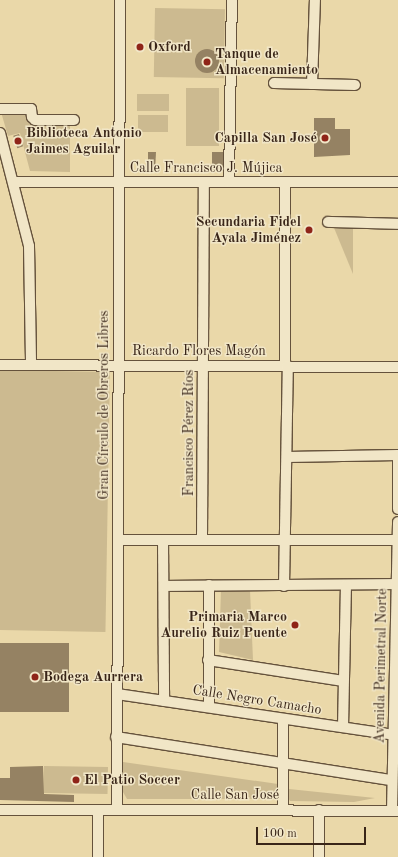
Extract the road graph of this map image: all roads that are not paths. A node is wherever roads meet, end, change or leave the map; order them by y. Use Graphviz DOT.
graph roads {
  1 [pos="120,0"];
  2 [pos="232,0"];
  3 [pos="315,0"];
  4 [pos="274,83"];
  5 [pos="312,84"];
  6 [pos="355,85"];
  7 [pos="0,109"];
  8 [pos="74,120"];
  9 [pos="0,133"];
  10 [pos="2,146"];
  11 [pos="13,182"];
  12 [pos="118,182"];
  13 [pos="204,182"];
  14 [pos="230,182"];
  15 [pos="398,182"];
  16 [pos="285,183"];
  17 [pos="328,222"];
  18 [pos="398,224"];
  19 [pos="204,364"];
  20 [pos="0,365"];
  21 [pos="30,365"];
  22 [pos="119,365"];
  23 [pos="286,366"];
  24 [pos="398,367"];
  25 [pos="398,455"];
  26 [pos="287,457"];
  27 [pos="398,509"];
  28 [pos="398,522"];
  29 [pos="118,540"];
  30 [pos="202,540"];
  31 [pos="286,540"];
  32 [pos="398,540"];
  33 [pos="163,541"];
  34 [pos="396,584"];
  35 [pos="209,585"];
  36 [pos="346,585"];
  37 [pos="165,586"];
  38 [pos="284,586"];
  39 [pos="208,660"];
  40 [pos="344,681"];
  41 [pos="397,690"];
  42 [pos="117,694"];
  43 [pos="164,701"];
  44 [pos="209,707"];
  45 [pos="283,719"];
  46 [pos="343,727"];
  47 [pos="394,735"];
  48 [pos="116,737"];
  49 [pos="282,764"];
  50 [pos="392,780"];
  51 [pos="117,809"];
  52 [pos="283,809"];
  53 [pos="0,810"];
  54 [pos="98,810"];
  55 [pos="320,810"];
  56 [pos="395,811"];
  57 [pos="98,857"];
  58 [pos="319,857"];
  1 -- 12 [label="street, Gran Círculo de Obreros Libres"];
  2 -- 14 [label="street"];
  3 -- 5 [label="street"];
  4 -- 5 [label="street"];
  5 -- 6 [label="street"];
  7 -- 8 [label="street"];
  9 -- 10 [label="street"];
  10 -- 11 [label="street"];
  11 -- 12 [label="street, Calle Francisco J. Mújica"];
  11 -- 21 [label="street"];
  12 -- 13 [label="street, Calle Francisco J. Mújica"];
  12 -- 22 [label="street, Gran Círculo de Obreros Libres"];
  13 -- 14 [label="street, Calle Francisco J. Mújica"];
  13 -- 19 [label="street, Francisco Pérez Ríos"];
  14 -- 16 [label="street, Calle Francisco J. Mújica"];
  15 -- 16 [label="street, Calle Francisco J. Mújica"];
  16 -- 23 [label="street"];
  17 -- 18 [label="street"];
  19 -- 22 [label="street, Ricardo Flores Magón"];
  19 -- 23 [label="street, Ricardo Flores Magón"];
  19 -- 30 [label="street, Francisco Pérez Ríos"];
  20 -- 21 [label="street, Ricardo Flores Magón"];
  21 -- 22 [label="street, Ricardo Flores Magón"];
  22 -- 29 [label="street, Gran Círculo de Obreros Libres"];
  23 -- 24 [label="street, Ricardo Flores Magón"];
  23 -- 26 [label="street"];
  25 -- 26 [label="street"];
  25 -- 27 [label="street"];
  26 -- 31 [label="street"];
  28 -- 32 [label="street, Avenida Perimetral Norte"];
  29 -- 33 [label="street"];
  29 -- 42 [label="street, Gran Círculo de Obreros Libres"];
  30 -- 31 [label="street"];
  30 -- 33 [label="street"];
  31 -- 32 [label="street"];
  31 -- 38 [label="street"];
  32 -- 34 [label="street, Avenida Perimetral Norte"];
  33 -- 37 [label="street"];
  34 -- 36 [label="street"];
  34 -- 41 [label="street, Avenida Perimetral Norte"];
  35 -- 37 [label="street"];
  35 -- 38 [label="street"];
  35 -- 39 [label="street"];
  36 -- 38 [label="street"];
  36 -- 40 [label="street"];
  37 -- 43 [label="street"];
  39 -- 40 [label="street"];
  39 -- 44 [label="street"];
  40 -- 46 [label="street"];
  41 -- 47 [label="street, Avenida Perimetral Norte"];
  42 -- 43 [label="street, Calle Negro Camacho"];
  42 -- 48 [label="street, Gran Círculo de Obreros Libres"];
  43 -- 44 [label="street, Calle Negro Camacho"];
  44 -- 45 [label="street, Calle Negro Camacho"];
  45 -- 46 [label="street, Calle Negro Camacho"];
  45 -- 49 [label="street"];
  46 -- 47 [label="street, Calle Negro Camacho"];
  47 -- 50 [label="street, Avenida Perimetral Norte"];
  48 -- 49 [label="street"];
  48 -- 51 [label="street, Gran Círculo de Obreros Libres"];
  49 -- 50 [label="street"];
  49 -- 52 [label="street"];
  50 -- 56 [label="street, Avenida Perimetral Norte"];
  51 -- 52 [label="street, Calle San José"];
  51 -- 54 [label="street, Calle San José"];
  52 -- 55 [label="street, Calle San José"];
  53 -- 54 [label="street, Calle San José"];
  54 -- 57 [label="street"];
  55 -- 56 [label="street, Calle San José"];
  55 -- 58 [label="street"];
}
